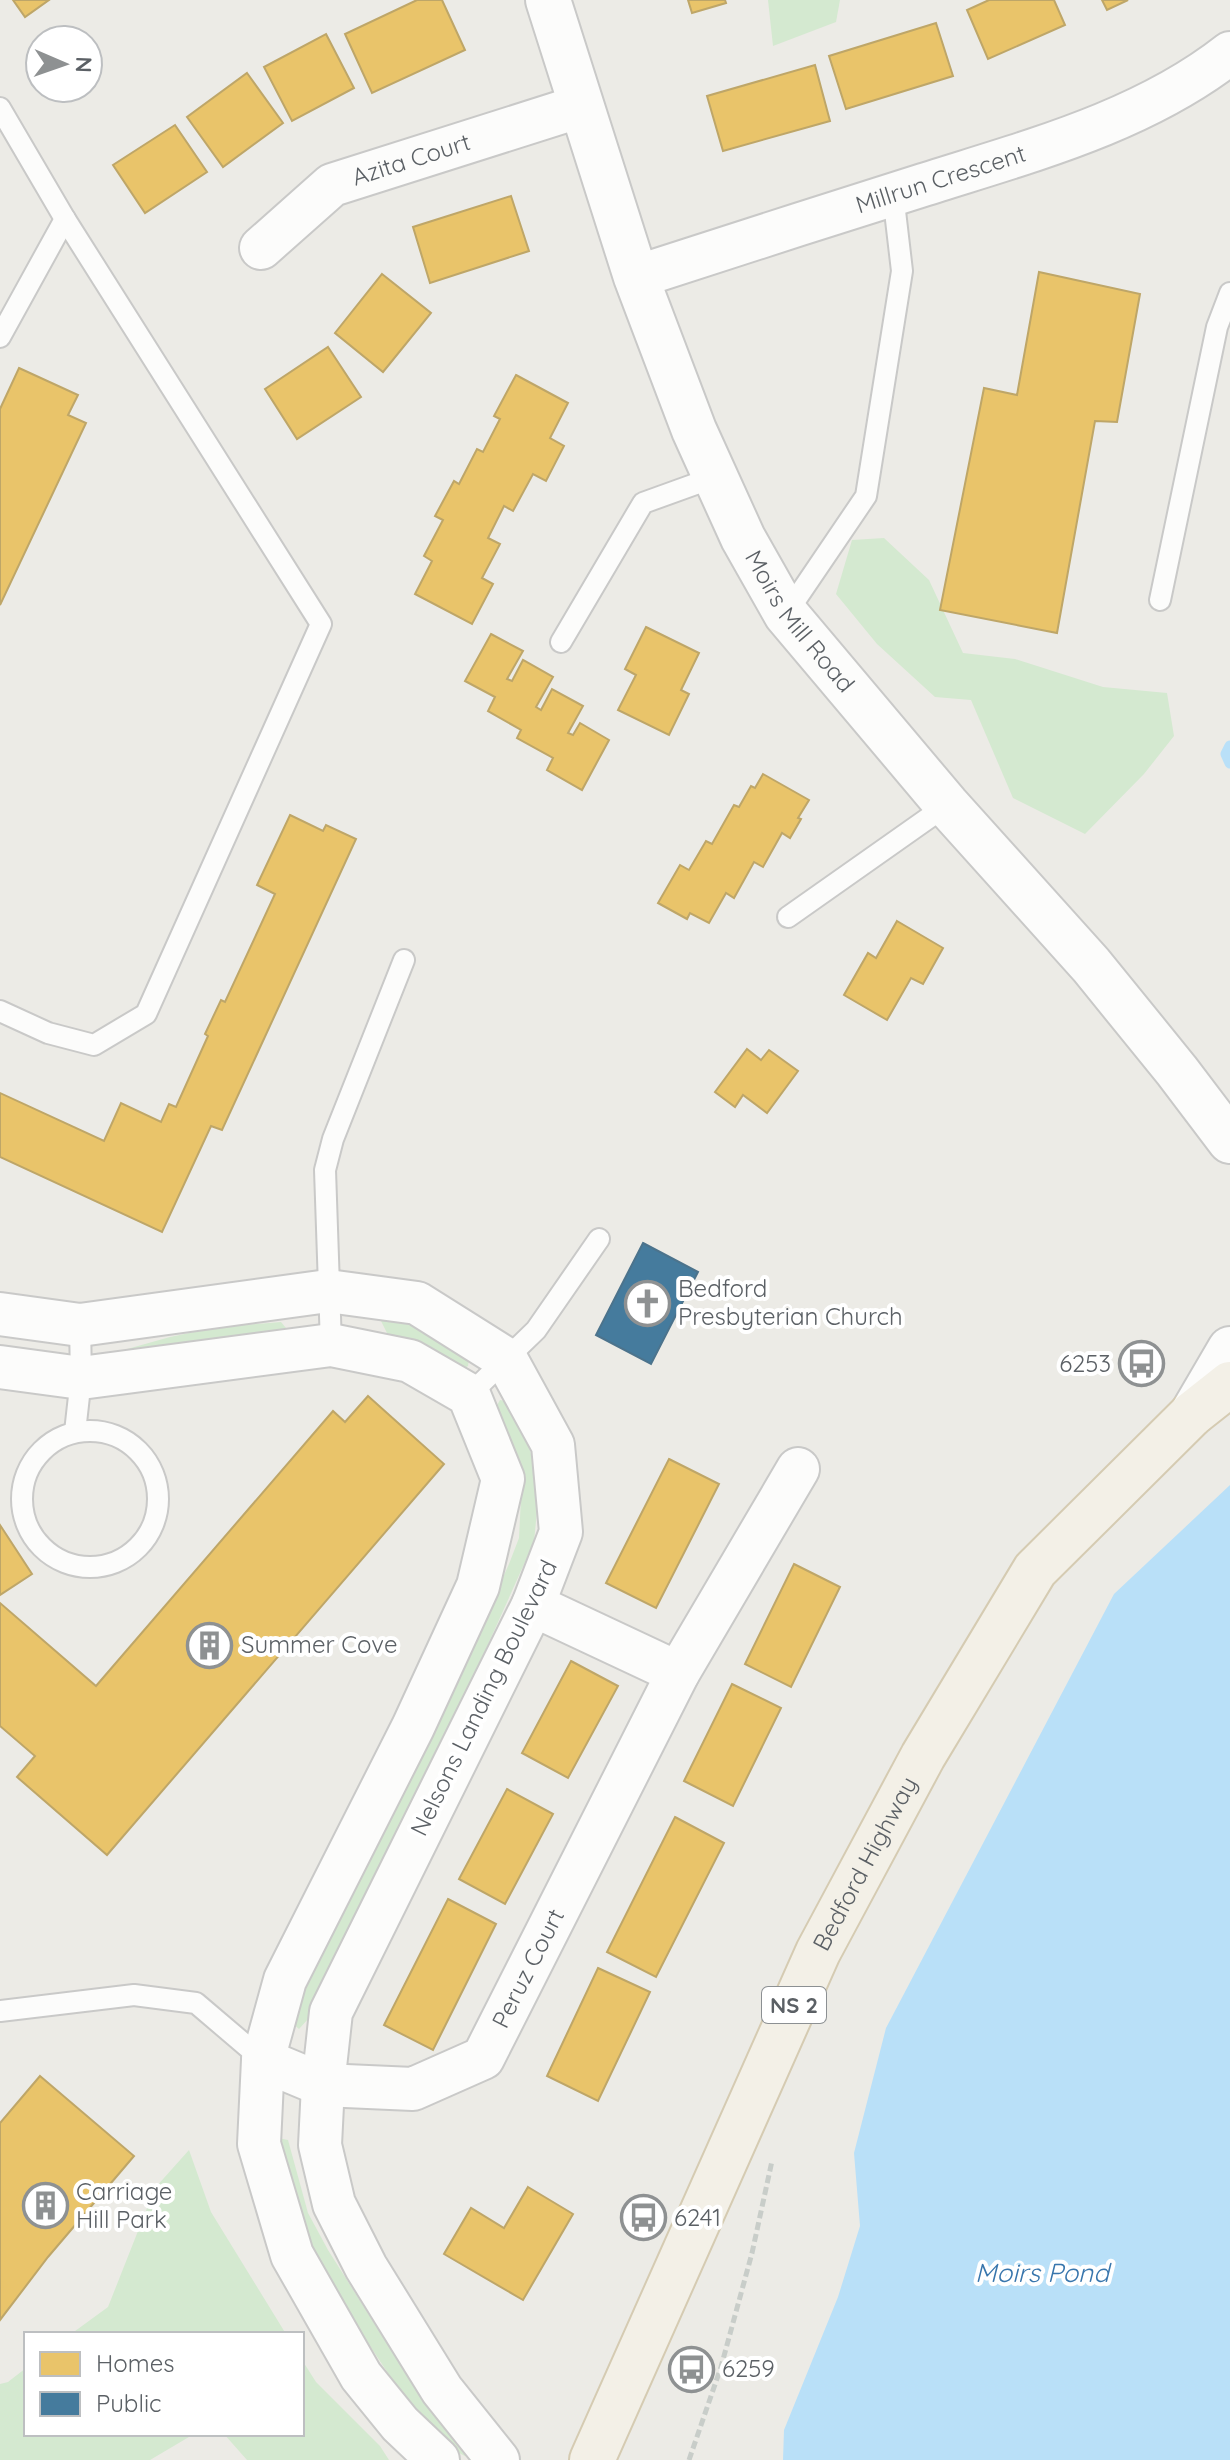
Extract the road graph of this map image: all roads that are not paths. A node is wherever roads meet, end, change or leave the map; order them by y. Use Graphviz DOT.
graph roads {
  1 [pos="548,0"];
  2 [pos="1230,53"];
  3 [pos="581,106"];
  4 [pos="0,108"];
  5 [pos="893,194"];
  6 [pos="65,219"];
  7 [pos="261,248"];
  8 [pos="636,277"];
  9 [pos="1230,293"];
  10 [pos="0,337"];
  11 [pos="715,477"];
  12 [pos="1160,600"];
  13 [pos="786,614"];
  14 [pos="561,642"];
  15 [pos="947,805"];
  16 [pos="788,917"];
  17 [pos="404,960"];
  18 [pos="0,1011"];
  19 [pos="1220,1128"];
  20 [pos="1230,1170"];
  21 [pos="599,1239"];
  22 [pos="328,1291"];
  23 [pos="0,1314"];
  24 [pos="80,1325"];
  25 [pos="331,1345"];
  26 [pos="1230,1349"];
  27 [pos="506,1359"];
  28 [pos="0,1367"];
  29 [pos="81,1378"];
  30 [pos="1230,1384"];
  31 [pos="469,1395"];
  32 [pos="1192,1414"];
  33 [pos="75,1432"];
  34 [pos="798,1469"];
  35 [pos="533,1605"];
  36 [pos="678,1673"];
  37 [pos="0,2011"];
  38 [pos="263,2060"];
  39 [pos="323,2085"];
  40 [pos="438,2460"];
  41 [pos="498,2460"];
  42 [pos="592,2460"];
  1 -- 3 [label="street, Moirs Mill Road"];
  2 -- 5 [label="street, Millrun Crescent"];
  3 -- 7 [label="street, Azita Court"];
  3 -- 8 [label="street, Moirs Mill Road"];
  4 -- 6 [label="lane"];
  5 -- 8 [label="street, Millrun Crescent"];
  5 -- 13 [label="lane"];
  6 -- 10 [label="lane"];
  6 -- 18 [label="lane"];
  8 -- 11 [label="street, Moirs Mill Road"];
  9 -- 12 [label="lane"];
  11 -- 13 [label="street, Moirs Mill Road"];
  11 -- 14 [label="lane"];
  13 -- 15 [label="street, Moirs Mill Road"];
  15 -- 16 [label="lane"];
  15 -- 19 [label="street, Moirs Mill Road"];
  17 -- 22 [label="lane"];
  19 -- 20 [label="street, Moirs Mill Road"];
  21 -- 27 [label="lane"];
  22 -- 24 [label="street, Nelsons Landing Boulevard"];
  22 -- 25 [label="lane"];
  22 -- 27 [label="street, Nelsons Landing Boulevard"];
  23 -- 24 [label="street, Nelsons Landing Boulevard"];
  24 -- 29 [label="lane"];
  25 -- 29 [label="street"];
  25 -- 31 [label="street"];
  26 -- 32 [label="street"];
  27 -- 31 [label="lane"];
  27 -- 35 [label="street, Nelsons Landing Boulevard"];
  28 -- 29 [label="street"];
  29 -- 33 [label="lane"];
  30 -- 32 [label="main road, Bedford Highway / NS 2"];
  31 -- 38 [label="street"];
  32 -- 42 [label="main road, Bedford Highway / NS 2"];
  33 -- 33 [label="lane"];
  34 -- 36 [label="street, Peruz Court"];
  35 -- 36 [label="street"];
  35 -- 39 [label="street, Nelsons Landing Boulevard"];
  36 -- 39 [label="street, Peruz Court"];
  37 -- 38 [label="lane"];
  38 -- 39 [label="street, Peruz Court"];
  38 -- 40 [label="street"];
  39 -- 41 [label="street, Nelsons Landing Boulevard"];
}
